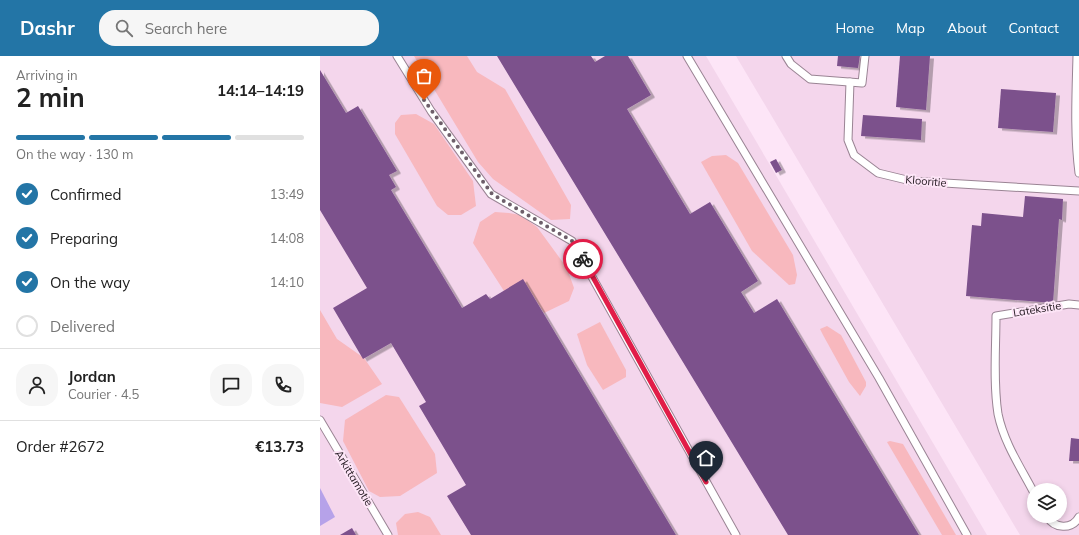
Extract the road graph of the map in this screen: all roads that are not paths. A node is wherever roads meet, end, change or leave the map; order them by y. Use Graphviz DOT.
graph roads {
  1 [pos="398,56"];
  2 [pos="687,56"];
  3 [pos="786,56"];
  4 [pos="865,56"];
  5 [pos="1077,56"];
  6 [pos="850,82"];
  7 [pos="1079,173"];
  8 [pos="1079,191"];
  9 [pos="1079,305"];
  10 [pos="320,420"];
  11 [pos="1029,483"];
  12 [pos="1079,517"];
  13 [pos="1054,523"];
  14 [pos="388,535"];
  15 [pos="736,535"];
  16 [pos="968,535"];
  1 -- 15 [label="lane"];
  2 -- 16 [label="lane"];
  3 -- 6 [label="lane"];
  4 -- 6 [label="lane"];
  5 -- 7 [label="lane"];
  6 -- 8 [label="lane, Klooritie"];
  9 -- 11 [label="lane, Lateksitie"];
  10 -- 14 [label="lane, Arkittamotie"];
  12 -- 13 [label="lane"];
}
